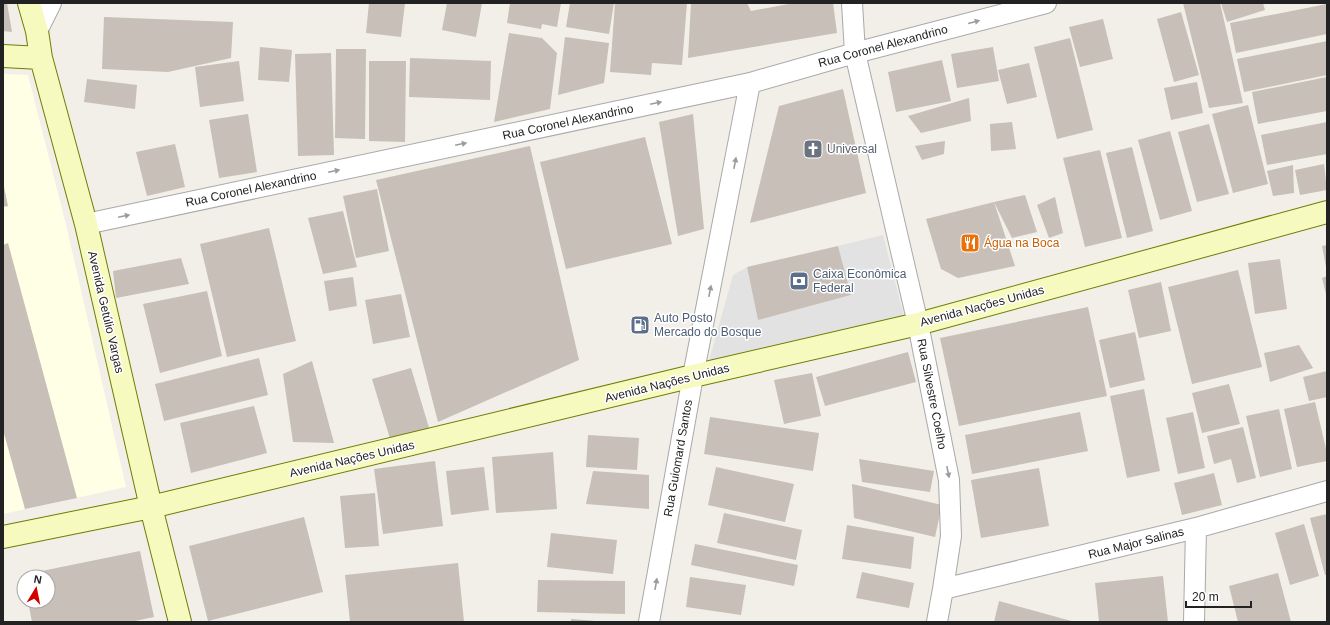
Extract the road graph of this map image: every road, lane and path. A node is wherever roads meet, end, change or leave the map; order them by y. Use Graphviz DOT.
graph roads {
  1 [pos="29,3"];
  2 [pos="51,3"];
  3 [pos="852,3"];
  4 [pos="1046,3"];
  5 [pos="37,31"];
  6 [pos="855,53"];
  7 [pos="3,56"];
  8 [pos="41,58"];
  9 [pos="750,83"];
  10 [pos="1327,212"];
  11 [pos="86,224"];
  12 [pos="918,324"];
  13 [pos="693,376"];
  14 [pos="1327,491"];
  15 [pos="151,507"];
  16 [pos="1196,528"];
  17 [pos="3,537"];
  18 [pos="944,589"];
  19 [pos="180,622"];
  20 [pos="649,622"];
  21 [pos="937,622"];
  22 [pos="1194,622"];
  1 -- 5 [label="street, Avenida Getúlio Vargas"];
  2 -- 5 [label="street"];
  3 -- 6 [label="street, Rua Silvestre Coelho"];
  6 -- 4 [label="street, Rua Coronel Alexandrino, one-way"];
  5 -- 8 [label="street, Avenida Getúlio Vargas"];
  6 -- 9 [label="street, Rua Coronel Alexandrino"];
  6 -- 12 [label="street, Rua Silvestre Coelho"];
  7 -- 8 [label="street"];
  8 -- 11 [label="street, Avenida Getúlio Vargas"];
  11 -- 9 [label="street, Rua Coronel Alexandrino, one-way"];
  13 -- 9 [label="street, Rua Guiomard Santos, one-way"];
  10 -- 12 [label="street, Avenida Nações Unidas"];
  11 -- 15 [label="street, Avenida Getúlio Vargas"];
  12 -- 13 [label="street, Avenida Nações Unidas"];
  12 -- 18 [label="street, Rua Silvestre Coelho, one-way"];
  13 -- 15 [label="street, Avenida Nações Unidas"];
  20 -- 13 [label="street, Rua Guiomard Santos, one-way"];
  14 -- 16 [label="street, Rua Major Salinas"];
  15 -- 17 [label="street, Avenida Nações Unidas"];
  15 -- 19 [label="street, Avenida Getúlio Vargas"];
  16 -- 18 [label="street, Rua Major Salinas"];
  16 -- 22 [label="street"];
  18 -- 21 [label="street, Rua Silvestre Coelho"];
}
